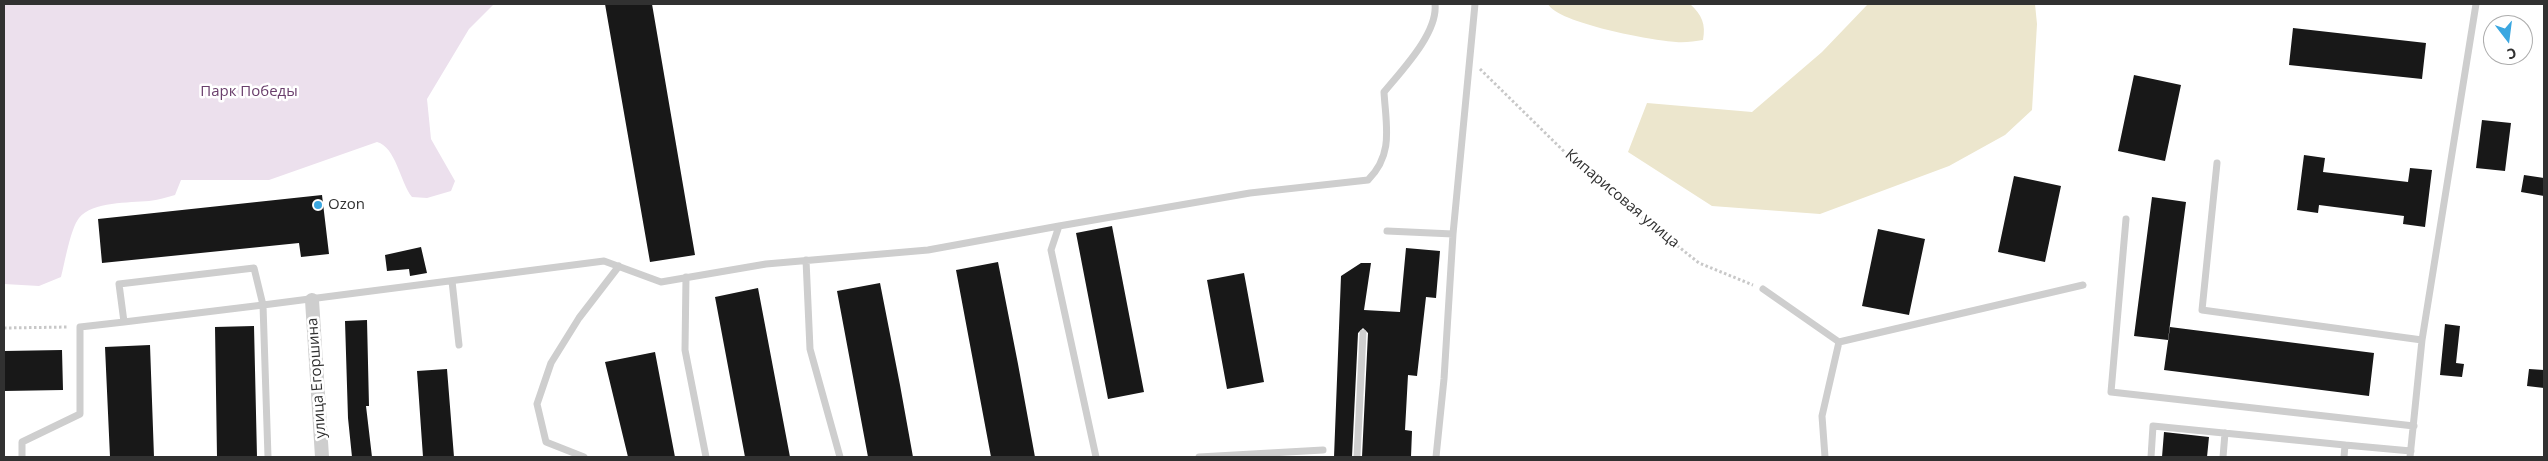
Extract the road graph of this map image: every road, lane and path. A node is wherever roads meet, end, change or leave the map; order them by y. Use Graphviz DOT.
graph roads {
  1 [pos="1435,4"];
  2 [pos="1475,4"];
  3 [pos="2476,4"];
  4 [pos="1470,60"];
  5 [pos="2217,163"];
  6 [pos="2126,219"];
  7 [pos="1058,226"];
  8 [pos="1387,231"];
  9 [pos="1453,234"];
  10 [pos="806,260"];
  11 [pos="619,266"];
  12 [pos="686,277"];
  13 [pos="452,281"];
  14 [pos="2084,285"];
  15 [pos="1763,289"];
  16 [pos="312,300"];
  17 [pos="263,306"];
  18 [pos="124,322"];
  19 [pos="80,327"];
  20 [pos="4,328"];
  21 [pos="1363,333"];
  22 [pos="2422,340"];
  23 [pos="1839,342"];
  24 [pos="459,346"];
  25 [pos="2414,426"];
  26 [pos="2225,433"];
  27 [pos="2345,444"];
  28 [pos="1323,450"];
  29 [pos="2410,454"];
  30 [pos="22,457"];
  31 [pos="268,457"];
  32 [pos="322,457"];
  33 [pos="584,457"];
  34 [pos="706,457"];
  35 [pos="840,457"];
  36 [pos="1096,457"];
  37 [pos="1199,457"];
  38 [pos="1357,457"];
  39 [pos="1436,457"];
  40 [pos="1825,457"];
  41 [pos="2151,457"];
  42 [pos="2224,457"];
  43 [pos="2344,457"];
  1 -- 7 [label="lane"];
  2 -- 4 [label="lane"];
  3 -- 22 [label="lane"];
  4 -- 9 [label="lane"];
  4 -- 15 [label="path, Кипарисовая улица"];
  5 -- 22 [label="lane"];
  6 -- 25 [label="lane"];
  7 -- 10 [label="lane"];
  7 -- 36 [label="lane"];
  8 -- 9 [label="lane"];
  9 -- 39 [label="lane"];
  10 -- 12 [label="lane"];
  10 -- 35 [label="lane"];
  11 -- 12 [label="lane"];
  11 -- 13 [label="lane"];
  11 -- 33 [label="lane"];
  12 -- 34 [label="lane"];
  13 -- 16 [label="lane"];
  13 -- 24 [label="lane"];
  14 -- 23 [label="lane"];
  15 -- 23 [label="lane"];
  16 -- 17 [label="lane"];
  16 -- 32 [label="street, улица Егоршина"];
  17 -- 18 [label="lane"];
  17 -- 18 [label="lane"];
  17 -- 31 [label="lane"];
  18 -- 19 [label="lane"];
  19 -- 20 [label="path"];
  19 -- 30 [label="lane"];
  21 -- 38 [label="lane"];
  22 -- 25 [label="lane"];
  23 -- 40 [label="lane"];
  25 -- 29 [label="lane"];
  26 -- 27 [label="lane"];
  26 -- 41 [label="lane"];
  26 -- 42 [label="lane"];
  27 -- 29 [label="lane"];
  27 -- 43 [label="lane"];
  28 -- 37 [label="lane"];
}
